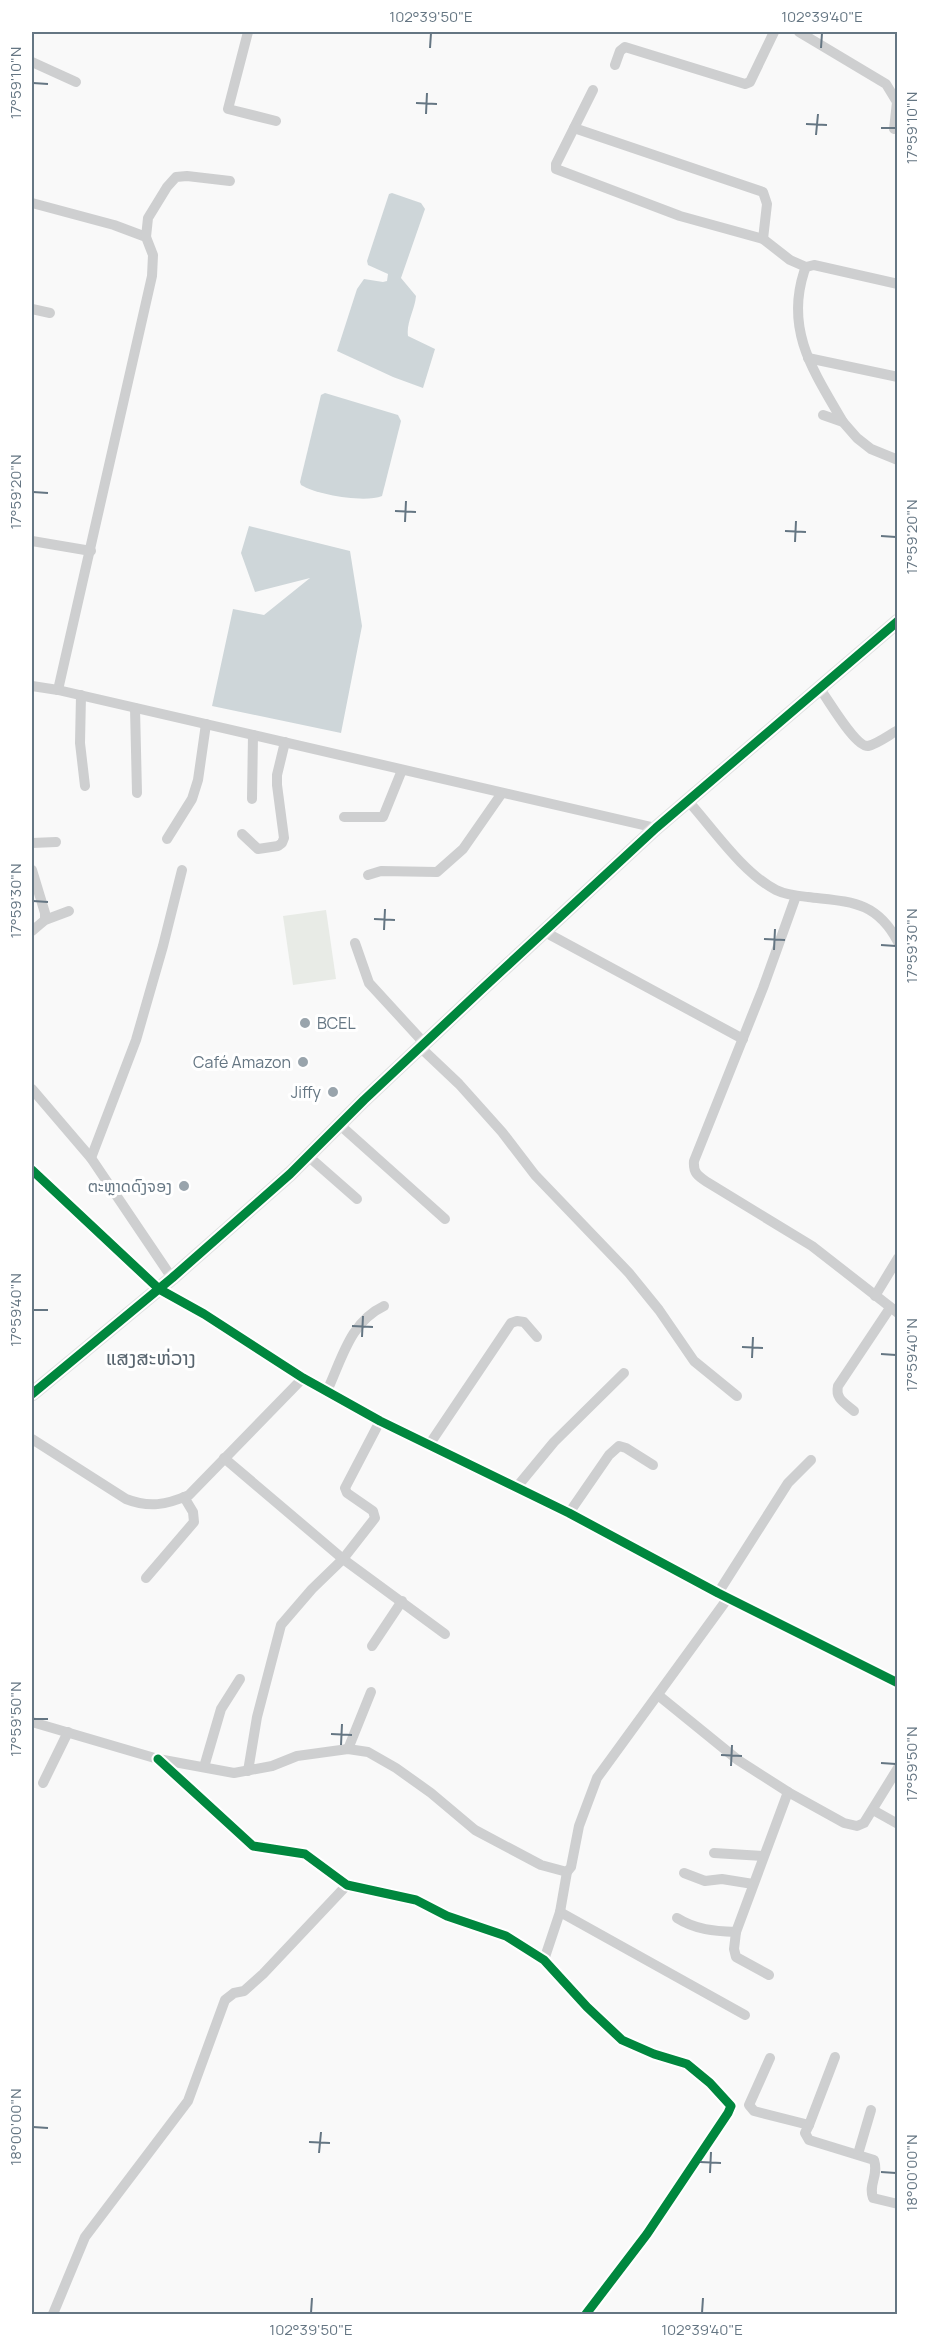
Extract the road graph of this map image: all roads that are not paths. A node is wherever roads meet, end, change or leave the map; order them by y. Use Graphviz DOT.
graph roads {
  1 [pos="248,32"];
  2 [pos="774,32"];
  3 [pos="799,32"];
  4 [pos="32,62"];
  5 [pos="615,65"];
  6 [pos="76,82"];
  7 [pos="593,90"];
  8 [pos="276,121"];
  9 [pos="574,128"];
  10 [pos="894,129"];
  11 [pos="230,181"];
  12 [pos="32,203"];
  13 [pos="146,237"];
  14 [pos="763,238"];
  15 [pos="806,267"];
  16 [pos="897,284"];
  17 [pos="32,309"];
  18 [pos="50,313"];
  19 [pos="808,358"];
  20 [pos="897,377"];
  21 [pos="824,415"];
  22 [pos="843,422"];
  23 [pos="897,460"];
  24 [pos="32,541"];
  25 [pos="91,550"];
  26 [pos="897,621"];
  27 [pos="32,686"];
  28 [pos="820,688"];
  29 [pos="58,690"];
  30 [pos="81,695"];
  31 [pos="135,708"];
  32 [pos="206,724"];
  33 [pos="897,730"];
  34 [pos="253,735"];
  35 [pos="285,742"];
  36 [pos="402,770"];
  37 [pos="85,786"];
  38 [pos="137,793"];
  39 [pos="502,793"];
  40 [pos="252,799"];
  41 [pos="688,802"];
  42 [pos="344,817"];
  43 [pos="656,828"];
  44 [pos="242,834"];
  45 [pos="167,839"];
  46 [pos="56,842"];
  47 [pos="32,843"];
  48 [pos="32,870"];
  49 [pos="182,870"];
  50 [pos="369,875"];
  51 [pos="796,896"];
  52 [pos="69,911"];
  53 [pos="45,920"];
  54 [pos="32,931"];
  55 [pos="543,931"];
  56 [pos="896,937"];
  57 [pos="354,943"];
  58 [pos="742,1039"];
  59 [pos="423,1046"];
  60 [pos="32,1089"];
  61 [pos="341,1126"];
  62 [pos="308,1156"];
  63 [pos="91,1158"];
  64 [pos="32,1170"];
  65 [pos="357,1199"];
  66 [pos="445,1219"];
  67 [pos="897,1258"];
  68 [pos="172,1278"];
  69 [pos="159,1289"];
  70 [pos="875,1296"];
  71 [pos="384,1306"];
  72 [pos="894,1311"];
  73 [pos="537,1337"];
  74 [pos="624,1373"];
  75 [pos="303,1378"];
  76 [pos="327,1391"];
  77 [pos="32,1394"];
  78 [pos="737,1396"];
  79 [pos="854,1411"];
  80 [pos="380,1421"];
  81 [pos="32,1439"];
  82 [pos="429,1445"];
  83 [pos="224,1458"];
  84 [pos="810,1460"];
  85 [pos="653,1465"];
  86 [pos="516,1488"];
  87 [pos="184,1497"];
  88 [pos="569,1513"];
  89 [pos="343,1559"];
  90 [pos="146,1578"];
  91 [pos="723,1596"];
  92 [pos="402,1601"];
  93 [pos="445,1634"];
  94 [pos="372,1646"];
  95 [pos="240,1679"];
  96 [pos="897,1683"];
  97 [pos="371,1692"];
  98 [pos="658,1695"];
  99 [pos="32,1722"];
  100 [pos="68,1732"];
  101 [pos="348,1749"];
  102 [pos="158,1759"];
  103 [pos="204,1767"];
  104 [pos="897,1768"];
  105 [pos="248,1771"];
  106 [pos="43,1784"];
  107 [pos="788,1792"];
  108 [pos="873,1810"];
  109 [pos="897,1824"];
  110 [pos="714,1853"];
  111 [pos="763,1856"];
  112 [pos="567,1872"];
  113 [pos="684,1873"];
  114 [pos="753,1884"];
  115 [pos="347,1885"];
  116 [pos="560,1912"];
  117 [pos="677,1918"];
  118 [pos="736,1932"];
  119 [pos="544,1960"];
  120 [pos="769,1975"];
  121 [pos="745,2015"];
  122 [pos="835,2057"];
  123 [pos="770,2058"];
  124 [pos="871,2110"];
  125 [pos="809,2125"];
  126 [pos="858,2154"];
  127 [pos="897,2204"];
  128 [pos="52,2314"];
  129 [pos="586,2314"];
  1 -- 8 [label="street"];
  2 -- 5 [label="street"];
  3 -- 10 [label="street"];
  4 -- 6 [label="street"];
  7 -- 9 [label="street"];
  9 -- 14 [label="street"];
  9 -- 14 [label="street"];
  11 -- 13 [label="street"];
  12 -- 13 [label="street"];
  13 -- 25 [label="street"];
  14 -- 15 [label="street"];
  15 -- 16 [label="street"];
  15 -- 19 [label="street"];
  17 -- 18 [label="street"];
  19 -- 20 [label="street"];
  19 -- 22 [label="street"];
  21 -- 22 [label="street"];
  22 -- 23 [label="street"];
  24 -- 25 [label="street"];
  25 -- 29 [label="street"];
  26 -- 28 [label="street"];
  27 -- 29 [label="street"];
  28 -- 33 [label="street"];
  28 -- 41 [label="street"];
  29 -- 30 [label="street"];
  30 -- 31 [label="street"];
  30 -- 37 [label="street"];
  31 -- 32 [label="street"];
  31 -- 38 [label="street"];
  32 -- 34 [label="street"];
  32 -- 45 [label="street"];
  34 -- 35 [label="street"];
  34 -- 40 [label="street"];
  35 -- 36 [label="street"];
  35 -- 44 [label="street"];
  36 -- 39 [label="street"];
  36 -- 42 [label="street"];
  39 -- 43 [label="street"];
  39 -- 50 [label="street"];
  41 -- 43 [label="street"];
  41 -- 51 [label="street"];
  43 -- 55 [label="street"];
  46 -- 47 [label="street"];
  48 -- 53 [label="street"];
  49 -- 63 [label="street"];
  51 -- 56 [label="street"];
  51 -- 58 [label="street"];
  52 -- 53 [label="street"];
  53 -- 54 [label="street"];
  55 -- 58 [label="street"];
  55 -- 59 [label="street"];
  57 -- 59 [label="street"];
  58 -- 70 [label="street"];
  59 -- 61 [label="street"];
  59 -- 78 [label="street"];
  60 -- 63 [label="street"];
  61 -- 62 [label="street"];
  61 -- 66 [label="street"];
  62 -- 65 [label="street"];
  62 -- 68 [label="street"];
  63 -- 68 [label="street"];
  64 -- 69 [label="street"];
  67 -- 70 [label="street"];
  68 -- 69 [label="street"];
  69 -- 75 [label="street"];
  69 -- 77 [label="street"];
  70 -- 72 [label="street"];
  71 -- 76 [label="street"];
  72 -- 79 [label="street"];
  73 -- 82 [label="street"];
  74 -- 86 [label="street"];
  75 -- 76 [label="street"];
  75 -- 83 [label="street"];
  76 -- 80 [label="street"];
  80 -- 82 [label="street"];
  80 -- 89 [label="street"];
  81 -- 87 [label="street"];
  82 -- 86 [label="street"];
  83 -- 87 [label="street"];
  83 -- 89 [label="street"];
  84 -- 91 [label="street"];
  85 -- 88 [label="street"];
  86 -- 88 [label="street"];
  87 -- 90 [label="street"];
  88 -- 91 [label="street"];
  89 -- 92 [label="street"];
  89 -- 105 [label="street"];
  91 -- 96 [label="street"];
  91 -- 98 [label="street"];
  92 -- 93 [label="street"];
  92 -- 94 [label="street"];
  95 -- 103 [label="street"];
  97 -- 101 [label="street"];
  98 -- 107 [label="street"];
  98 -- 112 [label="street"];
  99 -- 100 [label="street"];
  100 -- 102 [label="street"];
  100 -- 106 [label="street"];
  101 -- 105 [label="street"];
  101 -- 112 [label="street"];
  102 -- 103 [label="street"];
  102 -- 115 [label="street"];
  103 -- 105 [label="street"];
  104 -- 108 [label="street"];
  107 -- 108 [label="street"];
  107 -- 111 [label="street"];
  108 -- 109 [label="street"];
  110 -- 111 [label="street"];
  111 -- 114 [label="street"];
  112 -- 116 [label="street"];
  113 -- 114 [label="street"];
  114 -- 118 [label="street"];
  115 -- 119 [label="street"];
  115 -- 128 [label="street"];
  116 -- 119 [label="street"];
  116 -- 121 [label="street"];
  117 -- 118 [label="street"];
  118 -- 120 [label="street"];
  119 -- 129 [label="street"];
  122 -- 125 [label="street"];
  123 -- 125 [label="street"];
  124 -- 126 [label="street"];
  125 -- 126 [label="street"];
  126 -- 127 [label="street"];
}
